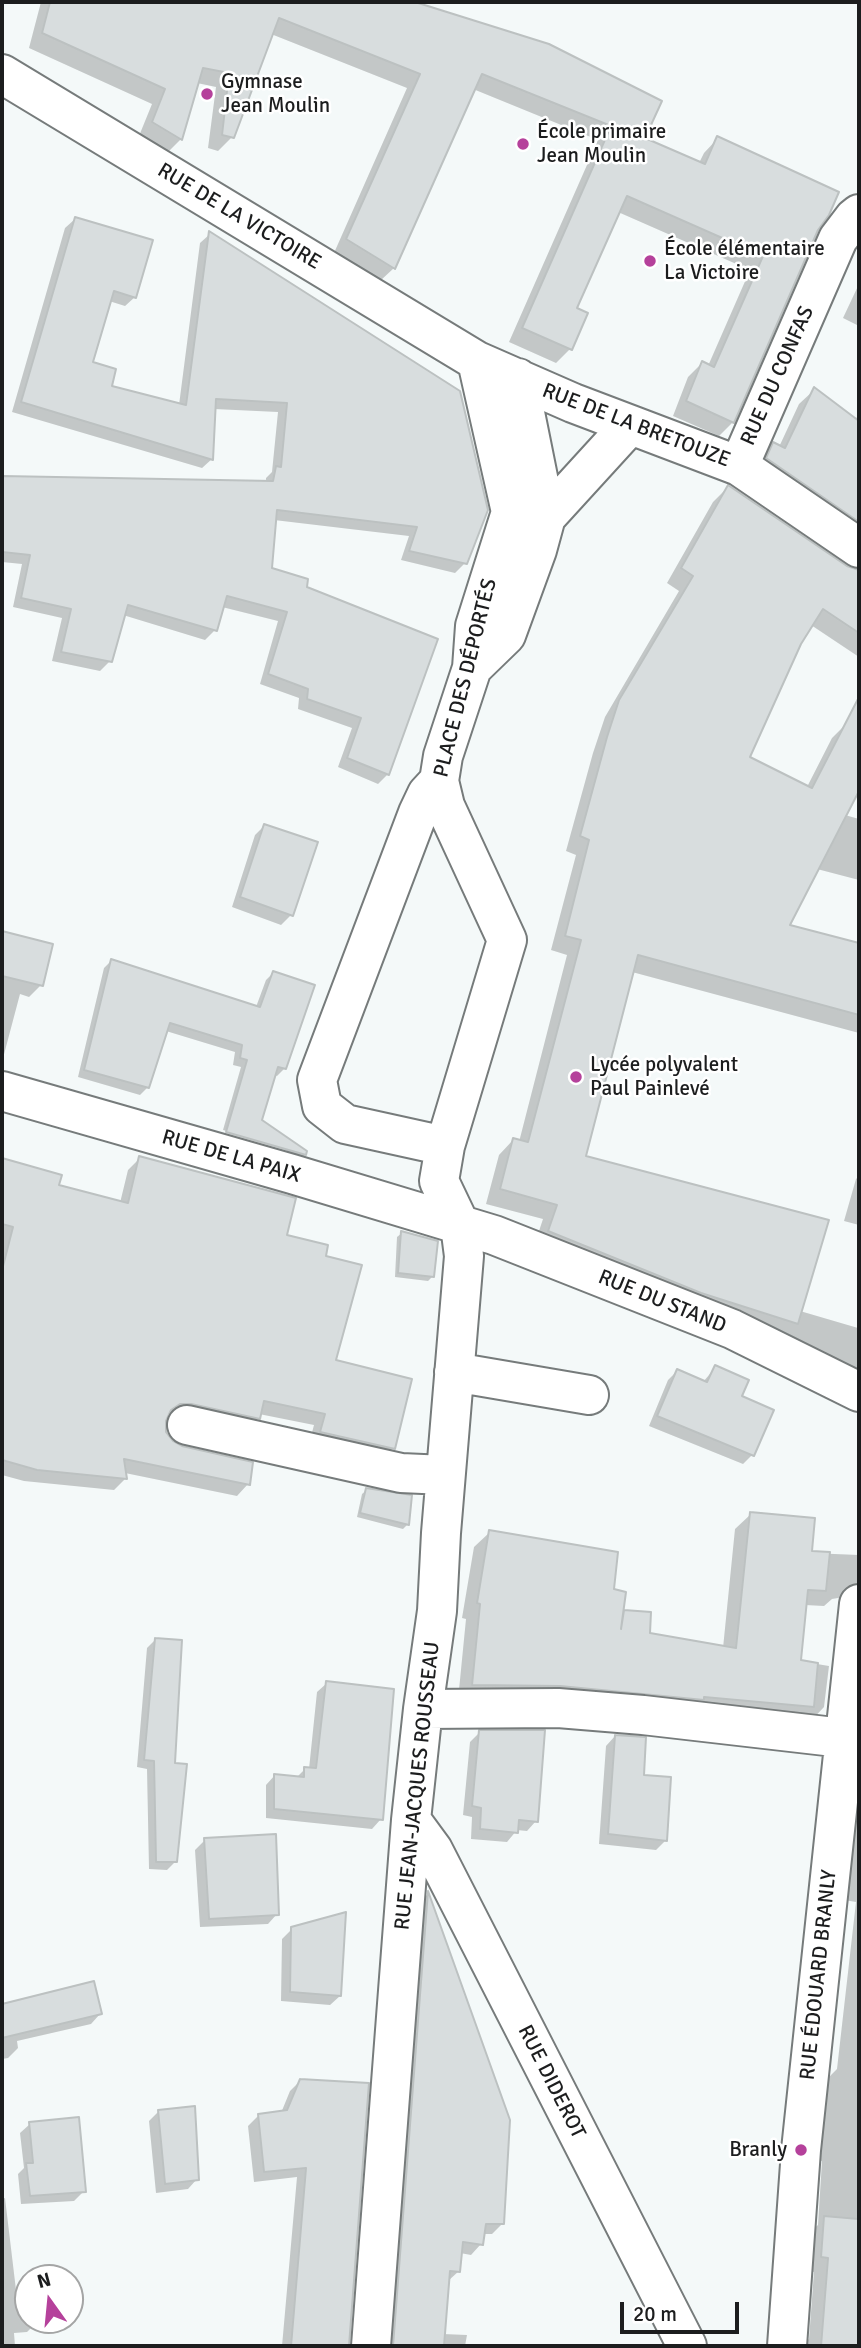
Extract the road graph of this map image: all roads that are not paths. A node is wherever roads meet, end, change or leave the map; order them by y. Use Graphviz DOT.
graph roads {
  1 [pos="2,74"];
  2 [pos="859,214"];
  3 [pos="477,360"];
  4 [pos="518,379"];
  5 [pos="631,425"];
  6 [pos="738,466"];
  7 [pos="546,517"];
  8 [pos="859,548"];
  9 [pos="472,668"];
  10 [pos="439,781"];
  11 [pos="2,1091"];
  12 [pos="445,1146"];
  13 [pos="460,1225"];
  14 [pos="454,1372"];
  15 [pos="859,1392"];
  16 [pos="589,1395"];
  17 [pos="187,1424"];
  18 [pos="445,1475"];
  19 [pos="859,1604"];
  20 [pos="423,1709"];
  21 [pos="844,1738"];
  22 [pos="411,1820"];
  23 [pos="371,2346"];
  24 [pos="687,2346"];
  25 [pos="788,2346"];
  1 -- 3 [label="street, RUE DE LA VICTOIRE"];
  2 -- 6 [label="street, RUE DU CONFAS"];
  3 -- 4 [label="street, RUE DE LA BRETOUZE"];
  3 -- 9 [label="street, PLACE DES DÉPORTÉS"];
  4 -- 5 [label="street, RUE DE LA BRETOUZE"];
  4 -- 7 [label="street"];
  5 -- 6 [label="street, RUE DE LA BRETOUZE"];
  5 -- 7 [label="street"];
  6 -- 8 [label="street, RUE DE LA BRETOUZE"];
  7 -- 9 [label="street"];
  9 -- 10 [label="street, PLACE DES DÉPORTÉS"];
  10 -- 12 [label="street, PLACE DES DÉPORTÉS"];
  10 -- 12 [label="street"];
  11 -- 13 [label="street, RUE DE LA PAIX"];
  12 -- 13 [label="street, PLACE DES DÉPORTÉS"];
  13 -- 14 [label="street, RUE JEAN-JACQUES ROUSSEAU"];
  13 -- 15 [label="street, RUE DU STAND"];
  14 -- 16 [label="street"];
  14 -- 18 [label="street, RUE JEAN-JACQUES ROUSSEAU"];
  17 -- 18 [label="street"];
  18 -- 20 [label="street, RUE JEAN-JACQUES ROUSSEAU"];
  19 -- 21 [label="street, RUE ÉDOUARD BRANLY"];
  20 -- 21 [label="street"];
  20 -- 22 [label="street, RUE JEAN-JACQUES ROUSSEAU"];
  21 -- 25 [label="street, RUE ÉDOUARD BRANLY"];
  22 -- 23 [label="street, RUE JEAN-JACQUES ROUSSEAU"];
  22 -- 24 [label="street, RUE DIDEROT"];
}
